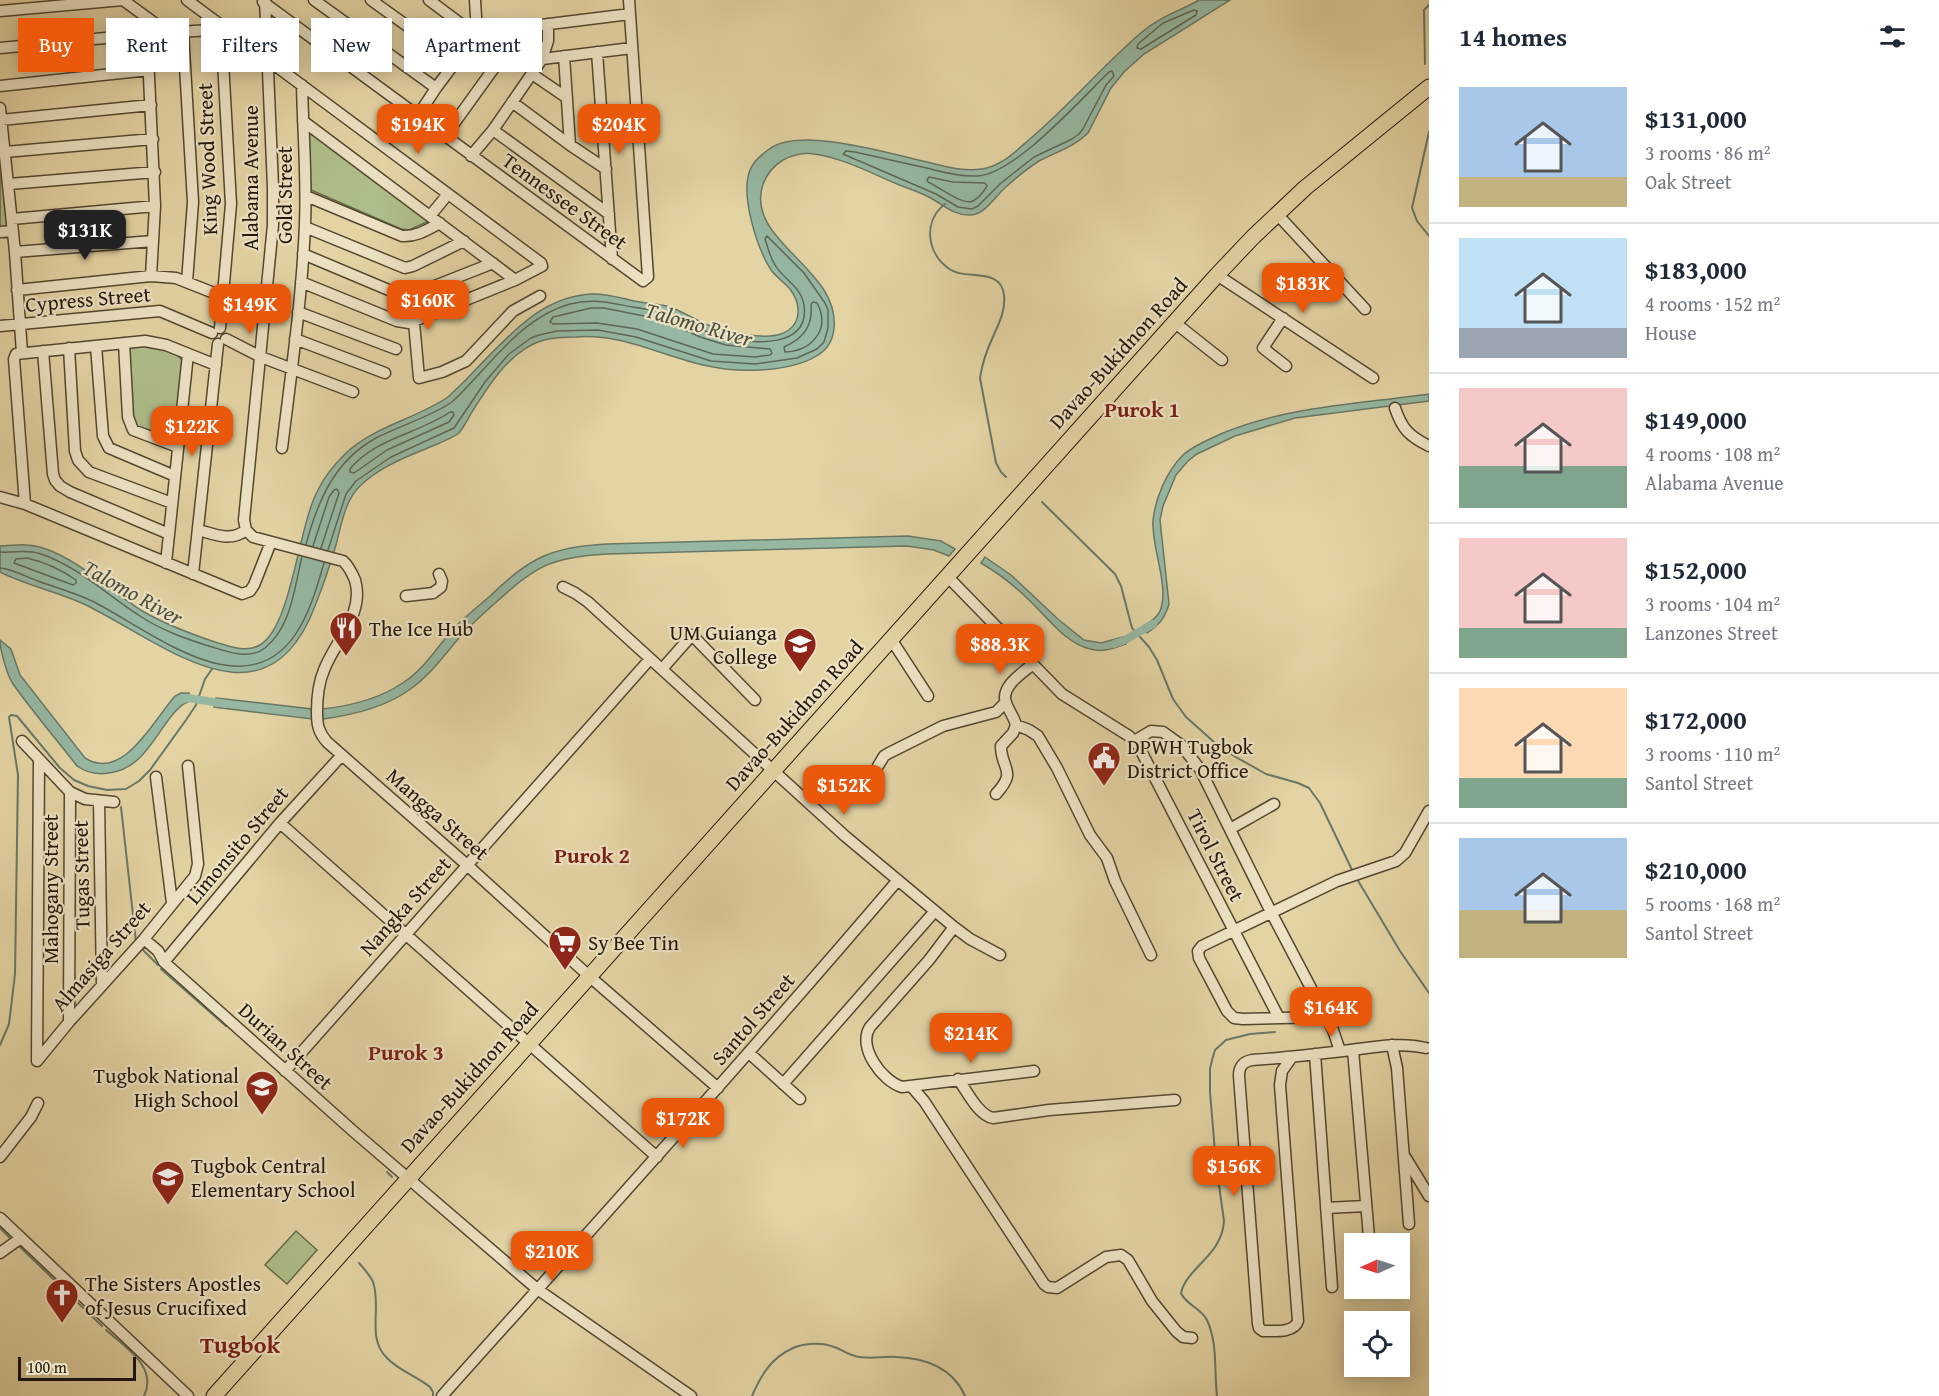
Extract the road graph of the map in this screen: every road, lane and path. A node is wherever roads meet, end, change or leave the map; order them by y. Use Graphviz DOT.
graph roads {
  1 [pos="123,0"];
  2 [pos="187,0"];
  3 [pos="314,0"];
  4 [pos="371,0"];
  5 [pos="429,0"];
  6 [pos="476,0"];
  7 [pos="629,0"];
  8 [pos="263,1"];
  9 [pos="440,4"];
  10 [pos="0,11"];
  11 [pos="630,14"];
  12 [pos="148,18"];
  13 [pos="207,18"];
  14 [pos="265,18"];
  15 [pos="455,18"];
  16 [pos="477,18"];
  17 [pos="404,24"];
  18 [pos="548,24"];
  19 [pos="542,25"];
  20 [pos="106,38"];
  21 [pos="0,48"];
  22 [pos="632,48"];
  23 [pos="597,52"];
  24 [pos="564,56"];
  25 [pos="542,59"];
  26 [pos="130,72"];
  27 [pos="149,72"];
  28 [pos="185,72"];
  29 [pos="223,72"];
  30 [pos="268,72"];
  31 [pos="283,72"];
  32 [pos="448,72"];
  33 [pos="491,72"];
  34 [pos="532,74"];
  35 [pos="0,86"];
  36 [pos="302,86"];
  37 [pos="1429,87"];
  38 [pos="436,88"];
  39 [pos="567,98"];
  40 [pos="512,102"];
  41 [pos="151,105"];
  42 [pos="0,108"];
  43 [pos="417,117"];
  44 [pos="1,120"];
  45 [pos="303,121"];
  46 [pos="493,130"];
  47 [pos="445,136"];
  48 [pos="153,139"];
  49 [pos="3,145"];
  50 [pos="570,145"];
  51 [pos="471,156"];
  52 [pos="606,169"];
  53 [pos="154,172"];
  54 [pos="9,184"];
  55 [pos="448,194"];
  56 [pos="306,196"];
  57 [pos="155,206"];
  58 [pos="609,214"];
  59 [pos="1277,214"];
  60 [pos="430,216"];
  61 [pos="12,219"];
  62 [pos="440,223"];
  63 [pos="305,227"];
  64 [pos="13,231"];
  65 [pos="0,232"];
  66 [pos="153,241"];
  67 [pos="464,241"];
  68 [pos="15,252"];
  69 [pos="303,254"];
  70 [pos="612,259"];
  71 [pos="493,263"];
  72 [pos="1217,275"];
  73 [pos="151,276"];
  74 [pos="515,280"];
  75 [pos="187,282"];
  76 [pos="301,282"];
  77 [pos="17,290"];
  78 [pos="540,296"];
  79 [pos="224,297"];
  80 [pos="1365,309"];
  81 [pos="298,312"];
  82 [pos="1283,318"];
  83 [pos="414,322"];
  84 [pos="1174,322"];
  85 [pos="20,324"];
  86 [pos="0,326"];
  87 [pos="216,330"];
  88 [pos="295,339"];
  89 [pos="222,341"];
  90 [pos="124,343"];
  91 [pos="96,346"];
  92 [pos="69,348"];
  93 [pos="396,349"];
  94 [pos="43,351"];
  95 [pos="18,354"];
  96 [pos="188,354"];
  97 [pos="261,357"];
  98 [pos="1222,360"];
  99 [pos="216,365"];
  100 [pos="1286,366"];
  101 [pos="292,368"];
  102 [pos="385,373"];
  103 [pos="1373,378"];
  104 [pos="353,392"];
  105 [pos="1395,408"];
  106 [pos="1429,446"];
  107 [pos="178,447"];
  108 [pos="282,448"];
  109 [pos="175,476"];
  110 [pos="0,497"];
  111 [pos="172,502"];
  112 [pos="26,504"];
  113 [pos="199,530"];
  114 [pos="246,530"];
  115 [pos="169,534"];
  116 [pos="276,544"];
  117 [pos="166,563"];
  118 [pos="193,574"];
  119 [pos="439,574"];
  120 [pos="947,576"];
  121 [pos="563,587"];
  122 [pos="406,596"];
  123 [pos="891,639"];
  124 [pos="650,659"];
  125 [pos="1032,665"];
  126 [pos="662,669"];
  127 [pos="928,696"];
  128 [pos="755,700"];
  129 [pos="1006,702"];
  130 [pos="1016,725"];
  131 [pos="22,741"];
  132 [pos="1134,741"];
  133 [pos="342,755"];
  134 [pos="39,760"];
  135 [pos="188,766"];
  136 [pos="878,766"];
  137 [pos="773,770"];
  138 [pos="156,777"];
  139 [pos="70,792"];
  140 [pos="996,794"];
  141 [pos="99,801"];
  142 [pos="114,802"];
  143 [pos="1274,804"];
  144 [pos="1429,811"];
  145 [pos="280,823"];
  146 [pos="1230,829"];
  147 [pos="467,865"];
  148 [pos="898,880"];
  149 [pos="172,903"];
  150 [pos="935,911"];
  151 [pos="1271,912"];
  152 [pos="954,927"];
  153 [pos="1234,931"];
  154 [pos="406,934"];
  155 [pos="144,939"];
  156 [pos="1000,955"];
  157 [pos="1151,956"];
  158 [pos="164,962"];
  159 [pos="589,976"];
  160 [pos="102,985"];
  161 [pos="1326,1017"];
  162 [pos="1279,1018"];
  163 [pos="69,1022"];
  164 [pos="528,1043"];
  165 [pos="1392,1045"];
  166 [pos="1426,1048"];
  167 [pos="1353,1050"];
  168 [pos="1340,1051"];
  169 [pos="749,1053"];
  170 [pos="1316,1054"];
  171 [pos="1292,1057"];
  172 [pos="285,1071"];
  173 [pos="1034,1071"];
  174 [pos="958,1079"];
  175 [pos="783,1084"];
  176 [pos="912,1087"];
  177 [pos="718,1088"];
  178 [pos="800,1099"];
  179 [pos="1175,1100"];
  180 [pos="38,1103"];
  181 [pos="1404,1155"];
  182 [pos="0,1157"];
  183 [pos="657,1157"];
  184 [pos="407,1178"];
  185 [pos="1429,1196"];
  186 [pos="1366,1206"];
  187 [pos="1326,1208"];
  188 [pos="0,1218"];
  189 [pos="1409,1224"];
  190 [pos="1369,1233"];
  191 [pos="21,1238"];
  192 [pos="0,1253"];
  193 [pos="1332,1287"];
  194 [pos="537,1289"];
  195 [pos="1192,1338"];
  196 [pos="188,1396"];
  197 [pos="214,1396"];
  198 [pos="442,1396"];
  199 [pos="691,1396"];
  1 -- 10 [label="street"];
  1 -- 12 [label="street"];
  2 -- 13 [label="street"];
  3 -- 38 [label="street"];
  4 -- 17 [label="street"];
  5 -- 9 [label="street"];
  6 -- 16 [label="street"];
  7 -- 11 [label="street"];
  8 -- 14 [label="street, Alabama Avenue"];
  8 -- 43 [label="street, Tennessee Street"];
  9 -- 15 [label="street"];
  11 -- 18 [label="street"];
  11 -- 22 [label="street"];
  18 -- 19 [label="street"];
  18 -- 25 [label="street"];
  20 -- 21 [label="street"];
  22 -- 23 [label="street"];
  22 -- 70 [label="street, Tennessee Street"];
  23 -- 24 [label="street"];
  23 -- 52 [label="street"];
  24 -- 25 [label="street"];
  24 -- 39 [label="street"];
  26 -- 35 [label="street"];
  27 -- 41 [label="street"];
  28 -- 75 [label="street"];
  29 -- 79 [label="street, King Wood Street"];
  30 -- 97 [label="street, Alabama Avenue"];
  31 -- 36 [label="street"];
  32 -- 38 [label="street"];
  33 -- 47 [label="street"];
  34 -- 39 [label="street"];
  34 -- 40 [label="street"];
  36 -- 45 [label="street, Gold Street"];
  36 -- 55 [label="street"];
  37 -- 59 [label="highway, Davao-Bukidnon Road"];
  38 -- 43 [label="street"];
  39 -- 50 [label="street"];
  40 -- 46 [label="street"];
  40 -- 50 [label="street"];
  41 -- 44 [label="street"];
  41 -- 48 [label="street"];
  42 -- 44 [label="street"];
  43 -- 47 [label="street, Tennessee Street"];
  44 -- 49 [label="street"];
  45 -- 56 [label="street, Gold Street"];
  45 -- 60 [label="street"];
  46 -- 51 [label="street"];
  46 -- 58 [label="street"];
  47 -- 51 [label="street, Tennessee Street"];
  48 -- 49 [label="street"];
  48 -- 53 [label="street"];
  49 -- 54 [label="street"];
  50 -- 52 [label="street"];
  51 -- 70 [label="street, Tennessee Street"];
  52 -- 58 [label="street"];
  53 -- 54 [label="street"];
  53 -- 57 [label="street"];
  54 -- 61 [label="street"];
  55 -- 60 [label="street"];
  55 -- 74 [label="street"];
  56 -- 62 [label="street"];
  56 -- 63 [label="street, Gold Street"];
  57 -- 61 [label="street"];
  57 -- 66 [label="street"];
  58 -- 70 [label="street"];
  59 -- 72 [label="highway, Davao-Bukidnon Road"];
  59 -- 80 [label="street"];
  60 -- 62 [label="street"];
  61 -- 64 [label="street"];
  62 -- 67 [label="street"];
  63 -- 67 [label="street"];
  63 -- 69 [label="street, Gold Street"];
  64 -- 65 [label="street"];
  64 -- 68 [label="street"];
  66 -- 68 [label="street"];
  66 -- 73 [label="street"];
  67 -- 71 [label="street"];
  68 -- 77 [label="street"];
  69 -- 71 [label="street"];
  69 -- 76 [label="street, Gold Street"];
  71 -- 74 [label="street"];
  72 -- 82 [label="street"];
  72 -- 84 [label="highway, Davao-Bukidnon Road"];
  73 -- 75 [label="street"];
  73 -- 77 [label="street"];
  74 -- 83 [label="street"];
  75 -- 79 [label="street"];
  76 -- 81 [label="street, Gold Street"];
  76 -- 83 [label="street"];
  77 -- 85 [label="street"];
  78 -- 83 [label="street"];
  79 -- 87 [label="street, King Wood Street"];
  81 -- 88 [label="street, Gold Street"];
  81 -- 93 [label="street"];
  82 -- 100 [label="street"];
  82 -- 103 [label="street"];
  84 -- 98 [label="street"];
  84 -- 120 [label="highway, Davao-Bukidnon Road"];
  85 -- 86 [label="street, Cypress Street"];
  85 -- 87 [label="street, Cypress Street"];
  85 -- 95 [label="street"];
  87 -- 89 [label="street"];
  88 -- 101 [label="street, Gold Street"];
  88 -- 102 [label="street"];
  89 -- 97 [label="street"];
  89 -- 99 [label="street"];
  90 -- 91 [label="street"];
  90 -- 96 [label="street"];
  90 -- 107 [label="street"];
  91 -- 92 [label="street"];
  91 -- 109 [label="street"];
  92 -- 94 [label="street"];
  92 -- 111 [label="street"];
  94 -- 95 [label="street"];
  94 -- 115 [label="street"];
  95 -- 112 [label="street"];
  96 -- 99 [label="street"];
  96 -- 107 [label="street"];
  97 -- 101 [label="street"];
  97 -- 114 [label="street, Alabama Avenue"];
  99 -- 113 [label="street"];
  101 -- 104 [label="street"];
  101 -- 108 [label="street, Gold Street"];
  105 -- 106 [label="street"];
  107 -- 109 [label="street"];
  109 -- 111 [label="street"];
  110 -- 112 [label="street"];
  111 -- 115 [label="street"];
  112 -- 117 [label="street"];
  113 -- 114 [label="street"];
  113 -- 118 [label="street"];
  114 -- 116 [label="street"];
  115 -- 117 [label="street"];
  116 -- 118 [label="street"];
  116 -- 133 [label="street, Mangga Street"];
  117 -- 118 [label="street"];
  119 -- 122 [label="street"];
  120 -- 123 [label="highway, Davao-Bukidnon Road"];
  120 -- 125 [label="street, Tirol Street"];
  121 -- 124 [label="street"];
  123 -- 127 [label="street"];
  123 -- 137 [label="highway, Davao-Bukidnon Road"];
  124 -- 126 [label="street"];
  124 -- 147 [label="street, Nangka Street"];
  125 -- 129 [label="street"];
  125 -- 132 [label="street, Tirol Street"];
  126 -- 128 [label="street"];
  126 -- 137 [label="street"];
  129 -- 130 [label="street"];
  129 -- 136 [label="street"];
  130 -- 140 [label="street"];
  130 -- 157 [label="street"];
  131 -- 134 [label="street"];
  132 -- 146 [label="street"];
  132 -- 153 [label="street, Tirol Street"];
  133 -- 145 [label="street, Limonsito Street"];
  133 -- 147 [label="street, Mangga Street"];
  134 -- 139 [label="street"];
  134 -- 163 [label="street, Almasiga Street"];
  135 -- 149 [label="street, Almasiga Street"];
  137 -- 148 [label="street"];
  137 -- 159 [label="highway, Davao-Bukidnon Road"];
  138 -- 149 [label="street"];
  139 -- 141 [label="street"];
  139 -- 163 [label="street, Mahogany Street"];
  141 -- 142 [label="street"];
  141 -- 160 [label="street, Tugas Street"];
  143 -- 146 [label="street"];
  144 -- 151 [label="street"];
  145 -- 154 [label="street"];
  145 -- 158 [label="street, Limonsito Street"];
  146 -- 151 [label="street"];
  147 -- 154 [label="street, Nangka Street"];
  147 -- 159 [label="street, Mangga Street"];
  148 -- 150 [label="street"];
  148 -- 169 [label="street, Santol Street"];
  149 -- 155 [label="street, Almasiga Street"];
  150 -- 152 [label="street"];
  150 -- 175 [label="street"];
  151 -- 153 [label="street"];
  151 -- 161 [label="street"];
  152 -- 156 [label="street"];
  152 -- 176 [label="street"];
  153 -- 162 [label="street, Tirol Street"];
  153 -- 162 [label="street"];
  154 -- 164 [label="street"];
  154 -- 172 [label="street, Nangka Street"];
  155 -- 158 [label="street, Durian Street"];
  155 -- 160 [label="street, Almasiga Street"];
  158 -- 172 [label="street, Durian Street"];
  159 -- 164 [label="highway, Davao-Bukidnon Road"];
  159 -- 177 [label="street, Mangga Street"];
  160 -- 163 [label="street, Almasiga Street"];
  161 -- 162 [label="street"];
  161 -- 168 [label="street"];
  164 -- 183 [label="street"];
  164 -- 184 [label="highway, Davao-Bukidnon Road"];
  165 -- 166 [label="street"];
  165 -- 167 [label="street"];
  165 -- 181 [label="street"];
  167 -- 168 [label="street"];
  167 -- 186 [label="street"];
  168 -- 170 [label="street"];
  169 -- 175 [label="street"];
  169 -- 177 [label="street, Santol Street"];
  170 -- 171 [label="street"];
  170 -- 187 [label="street"];
  171 -- 171 [label="street"];
  172 -- 184 [label="street, Durian Street"];
  173 -- 174 [label="street"];
  174 -- 176 [label="street"];
  174 -- 179 [label="street"];
  175 -- 178 [label="street"];
  176 -- 195 [label="street"];
  177 -- 183 [label="street, Santol Street"];
  180 -- 182 [label="street"];
  181 -- 185 [label="street"];
  181 -- 189 [label="street"];
  183 -- 194 [label="street, Santol Street"];
  184 -- 194 [label="street, Durian Street"];
  184 -- 197 [label="highway, Davao-Bukidnon Road"];
  186 -- 187 [label="street"];
  186 -- 190 [label="street"];
  187 -- 193 [label="street"];
  188 -- 191 [label="street"];
  191 -- 192 [label="street"];
  191 -- 196 [label="street"];
  194 -- 198 [label="street, Santol Street"];
  194 -- 199 [label="street, Durian Street"];
}
